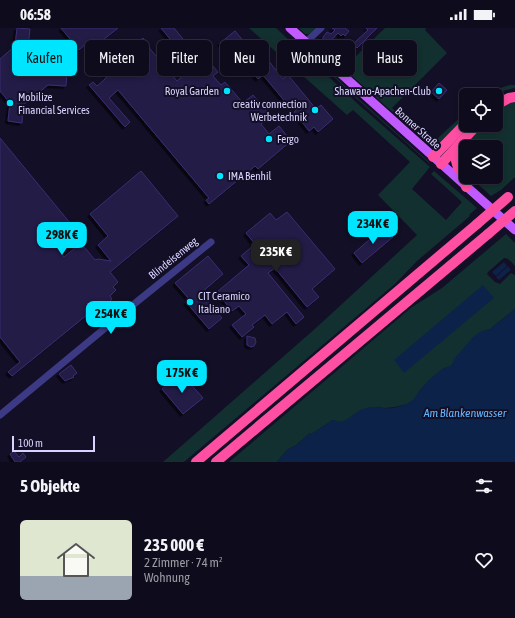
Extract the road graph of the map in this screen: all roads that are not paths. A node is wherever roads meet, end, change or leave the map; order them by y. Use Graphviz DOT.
graph roads {
  1 [pos="290,28"];
  2 [pos="321,28"];
  3 [pos="304,40"];
  4 [pos="308,40"];
  5 [pos="344,76"];
  6 [pos="515,90"];
  7 [pos="503,94"];
  8 [pos="515,97"];
  9 [pos="503,101"];
  10 [pos="459,131"];
  11 [pos="471,132"];
  12 [pos="457,147"];
  13 [pos="433,157"];
  14 [pos="441,164"];
  15 [pos="466,187"];
  16 [pos="512,194"];
  17 [pos="515,211"];
  18 [pos="515,230"];
  19 [pos="211,242"];
  20 [pos="0,415"];
  21 [pos="196,462"];
  22 [pos="216,462"];
  1 -- 3 [label="main road, Bonner Straße"];
  2 -- 4 [label="street"];
  5 -- 13 [label="main road, Bonner Straße"];
  6 -- 7 [label="highway"];
  8 -- 9 [label="highway"];
  10 -- 13 [label="highway"];
  11 -- 12 [label="highway"];
  12 -- 14 [label="highway"];
  12 -- 15 [label="highway"];
  13 -- 14 [label="main road, Bonner Straße"];
  14 -- 15 [label="main road, Bonner Straße"];
  15 -- 18 [label="main road, Bonner Straße"];
  16 -- 21 [label="highway, bridge"];
  17 -- 22 [label="highway, bridge"];
  19 -- 20 [label="street, Blindeisenweg"];
}
